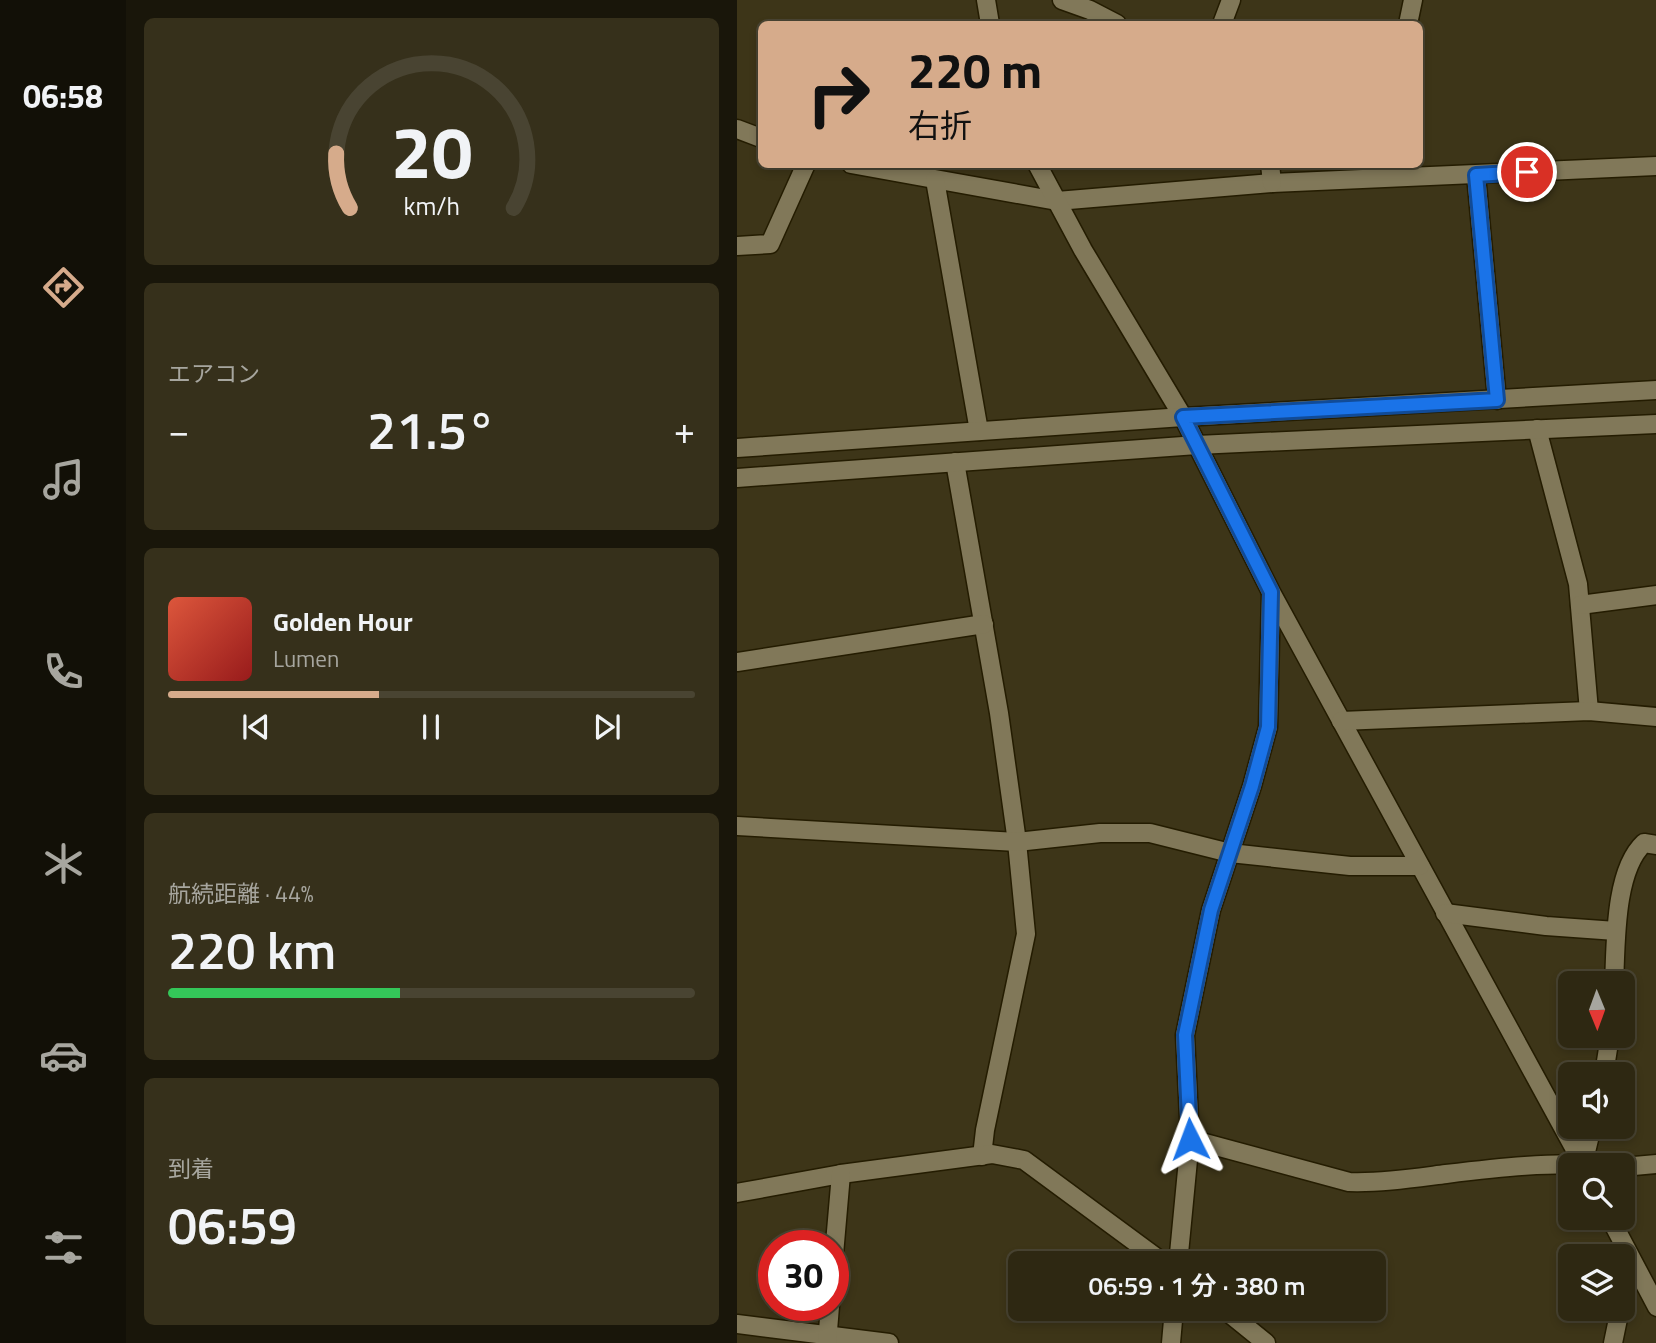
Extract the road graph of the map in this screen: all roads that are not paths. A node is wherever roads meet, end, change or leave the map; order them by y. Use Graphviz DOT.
graph roads {
  1 [pos="986,0"];
  2 [pos="1062,0"];
  3 [pos="1231,0"];
  4 [pos="1413,0"];
  5 [pos="990,21"];
  6 [pos="1111,21"];
  7 [pos="1223,21"];
  8 [pos="1409,21"];
  9 [pos="737,129"];
  10 [pos="758,137"];
  11 [pos="1656,166"];
  12 [pos="804,168"];
  13 [pos="872,168"];
  14 [pos="1039,168"];
  15 [pos="1270,168"];
  16 [pos="1378,172"];
  17 [pos="1476,175"];
  18 [pos="935,180"];
  19 [pos="1271,183"];
  20 [pos="1057,201"];
  21 [pos="737,246"];
  22 [pos="1656,390"];
  23 [pos="1497,400"];
  24 [pos="1183,417"];
  25 [pos="1656,424"];
  26 [pos="1537,429"];
  27 [pos="979,431"];
  28 [pos="1197,445"];
  29 [pos="737,448"];
  30 [pos="955,462"];
  31 [pos="737,478"];
  32 [pos="1271,592"];
  33 [pos="1656,595"];
  34 [pos="1580,605"];
  35 [pos="984,624"];
  36 [pos="737,662"];
  37 [pos="1589,711"];
  38 [pos="1656,717"];
  39 [pos="1341,721"];
  40 [pos="737,826"];
  41 [pos="1018,842"];
  42 [pos="1656,845"];
  43 [pos="1230,853"];
  44 [pos="1420,866"];
  45 [pos="1445,913"];
  46 [pos="1616,931"];
  47 [pos="1614,971"];
  48 [pos="1190,1139"];
  49 [pos="1576,1153"];
  50 [pos="982,1156"];
  51 [pos="1656,1164"];
  52 [pos="1558,1166"];
  53 [pos="1635,1166"];
  54 [pos="841,1174"];
  55 [pos="737,1193"];
  56 [pos="836,1230"];
  57 [pos="1616,1230"];
  58 [pos="1147,1251"];
  59 [pos="1179,1251"];
  60 [pos="1636,1270"];
  61 [pos="1656,1307"];
  62 [pos="829,1321"];
  63 [pos="1173,1321"];
  64 [pos="1239,1321"];
  65 [pos="1618,1321"];
  66 [pos="737,1324"];
  67 [pos="827,1339"];
  68 [pos="889,1343"];
  69 [pos="1170,1343"];
  70 [pos="1266,1343"];
  71 [pos="1613,1343"];
  1 -- 5 [label="street"];
  2 -- 6 [label="street"];
  3 -- 7 [label="street"];
  4 -- 8 [label="street"];
  9 -- 10 [label="street"];
  11 -- 17 [label="street"];
  12 -- 21 [label="street"];
  13 -- 18 [label="street"];
  14 -- 20 [label="street"];
  15 -- 19 [label="street"];
  16 -- 17 [label="street"];
  16 -- 19 [label="street"];
  17 -- 23 [label="street"];
  18 -- 20 [label="street"];
  18 -- 27 [label="street"];
  19 -- 20 [label="street"];
  20 -- 24 [label="street"];
  22 -- 23 [label="street"];
  23 -- 24 [label="street"];
  24 -- 27 [label="street"];
  24 -- 28 [label="street"];
  25 -- 26 [label="street"];
  26 -- 28 [label="street"];
  26 -- 34 [label="street"];
  27 -- 29 [label="street"];
  28 -- 30 [label="street"];
  28 -- 32 [label="street"];
  30 -- 31 [label="street"];
  30 -- 35 [label="street"];
  32 -- 39 [label="street"];
  32 -- 43 [label="street"];
  33 -- 34 [label="street"];
  34 -- 37 [label="street"];
  35 -- 36 [label="street"];
  35 -- 41 [label="street"];
  37 -- 38 [label="street"];
  37 -- 39 [label="street"];
  39 -- 44 [label="street"];
  40 -- 41 [label="street"];
  41 -- 43 [label="street"];
  41 -- 50 [label="street"];
  42 -- 46 [label="street"];
  43 -- 44 [label="street"];
  43 -- 48 [label="street"];
  44 -- 45 [label="street"];
  45 -- 46 [label="street"];
  45 -- 49 [label="street"];
  46 -- 47 [label="street"];
  48 -- 52 [label="street"];
  48 -- 59 [label="street"];
  50 -- 54 [label="street"];
  50 -- 58 [label="street"];
  51 -- 53 [label="street"];
  54 -- 55 [label="street"];
  54 -- 56 [label="street"];
  57 -- 60 [label="street"];
  60 -- 61 [label="street"];
  62 -- 67 [label="street"];
  63 -- 69 [label="street"];
  64 -- 70 [label="street"];
  65 -- 71 [label="street"];
  66 -- 67 [label="street"];
  67 -- 68 [label="street"];
}
